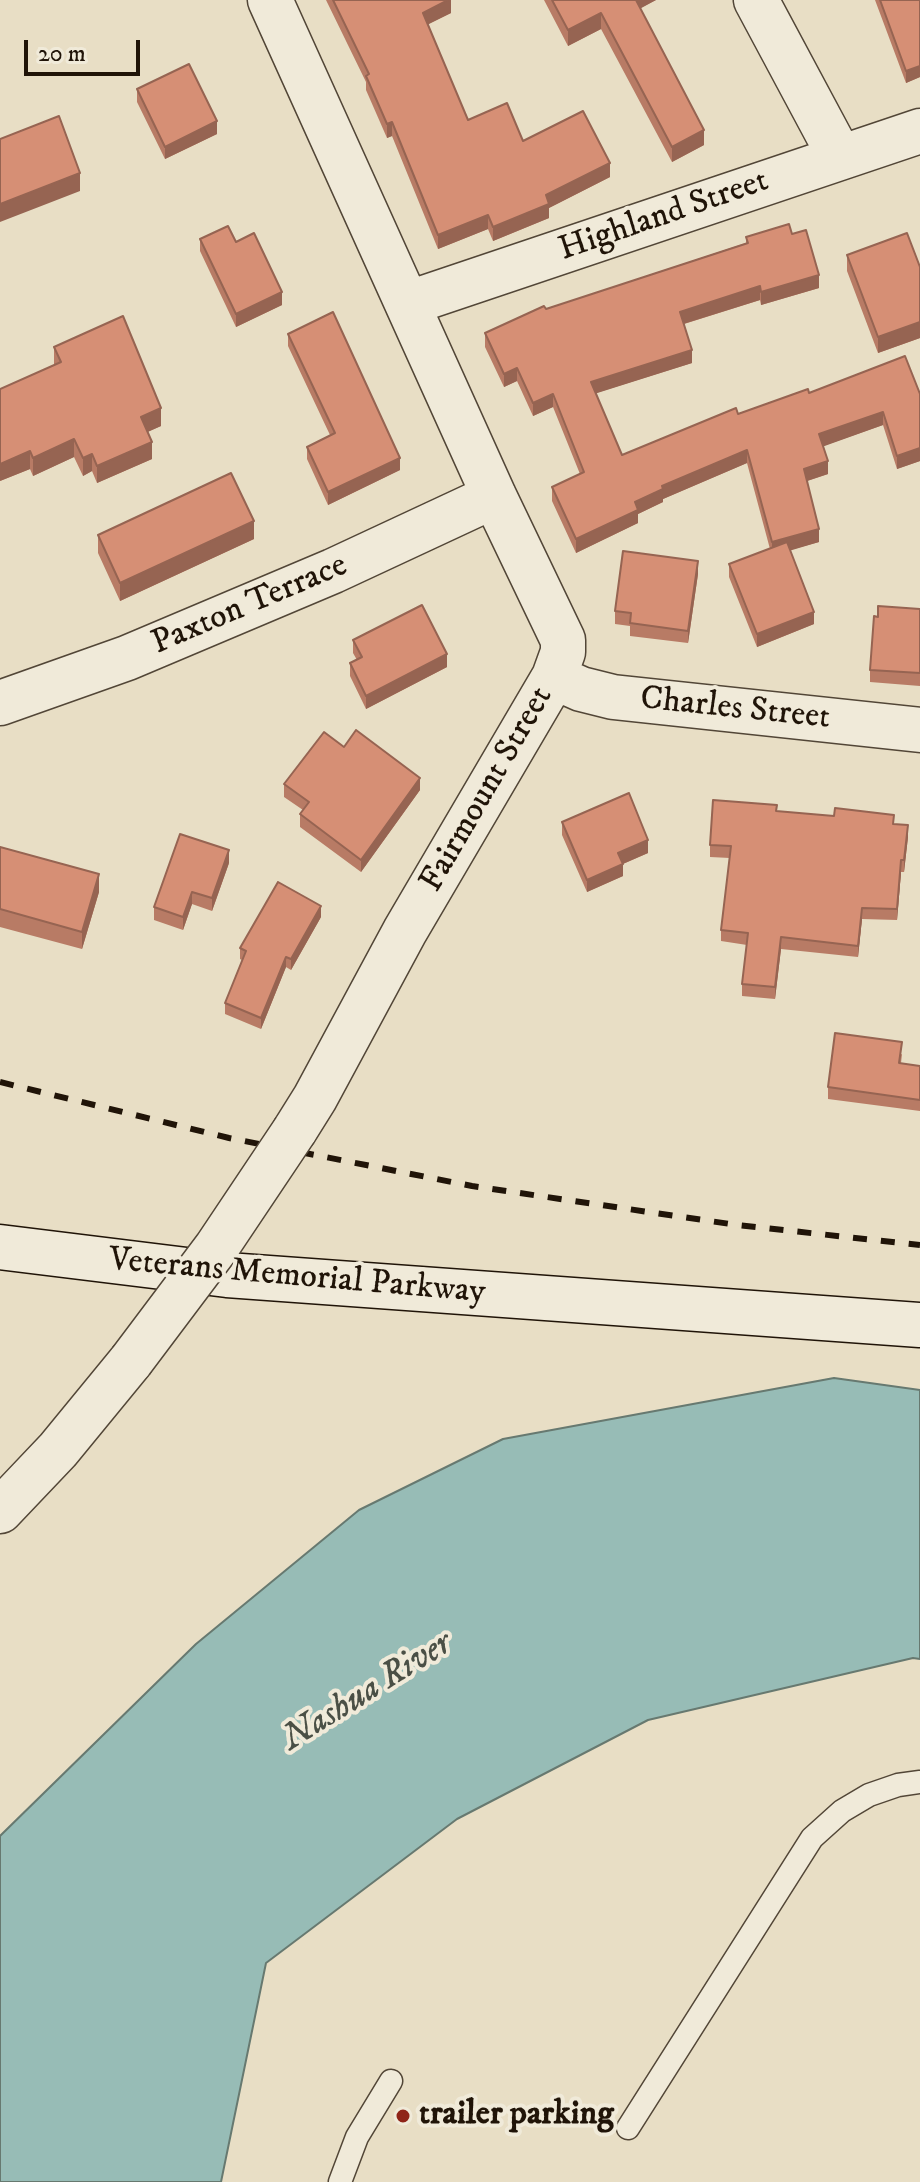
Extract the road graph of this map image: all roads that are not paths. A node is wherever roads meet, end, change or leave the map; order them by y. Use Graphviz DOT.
graph roads {
  1 [pos="270,0"];
  2 [pos="756,0"];
  3 [pos="920,131"];
  4 [pos="840,157"];
  5 [pos="409,303"];
  6 [pos="494,496"];
  7 [pos="554,677"];
  8 [pos="0,703"];
  9 [pos="920,730"];
  10 [pos="0,1247"];
  11 [pos="920,1325"];
  12 [pos="0,1511"];
  13 [pos="920,1782"];
  14 [pos="391,2081"];
  15 [pos="628,2128"];
  16 [pos="340,2182"];
  1 -- 5 [label="street, Fairmount Street"];
  2 -- 4 [label="street"];
  3 -- 4 [label="street, Highland Street"];
  4 -- 5 [label="street, Highland Street"];
  5 -- 6 [label="street, Fairmount Street"];
  6 -- 7 [label="street, Fairmount Street"];
  6 -- 8 [label="street, Paxton Terrace"];
  7 -- 9 [label="street, Charles Street"];
  7 -- 12 [label="street, Fairmount Street, bridge"];
  10 -- 11 [label="street, Veterans Memorial Parkway"];
  13 -- 15 [label="lane"];
  14 -- 16 [label="lane"];
}
